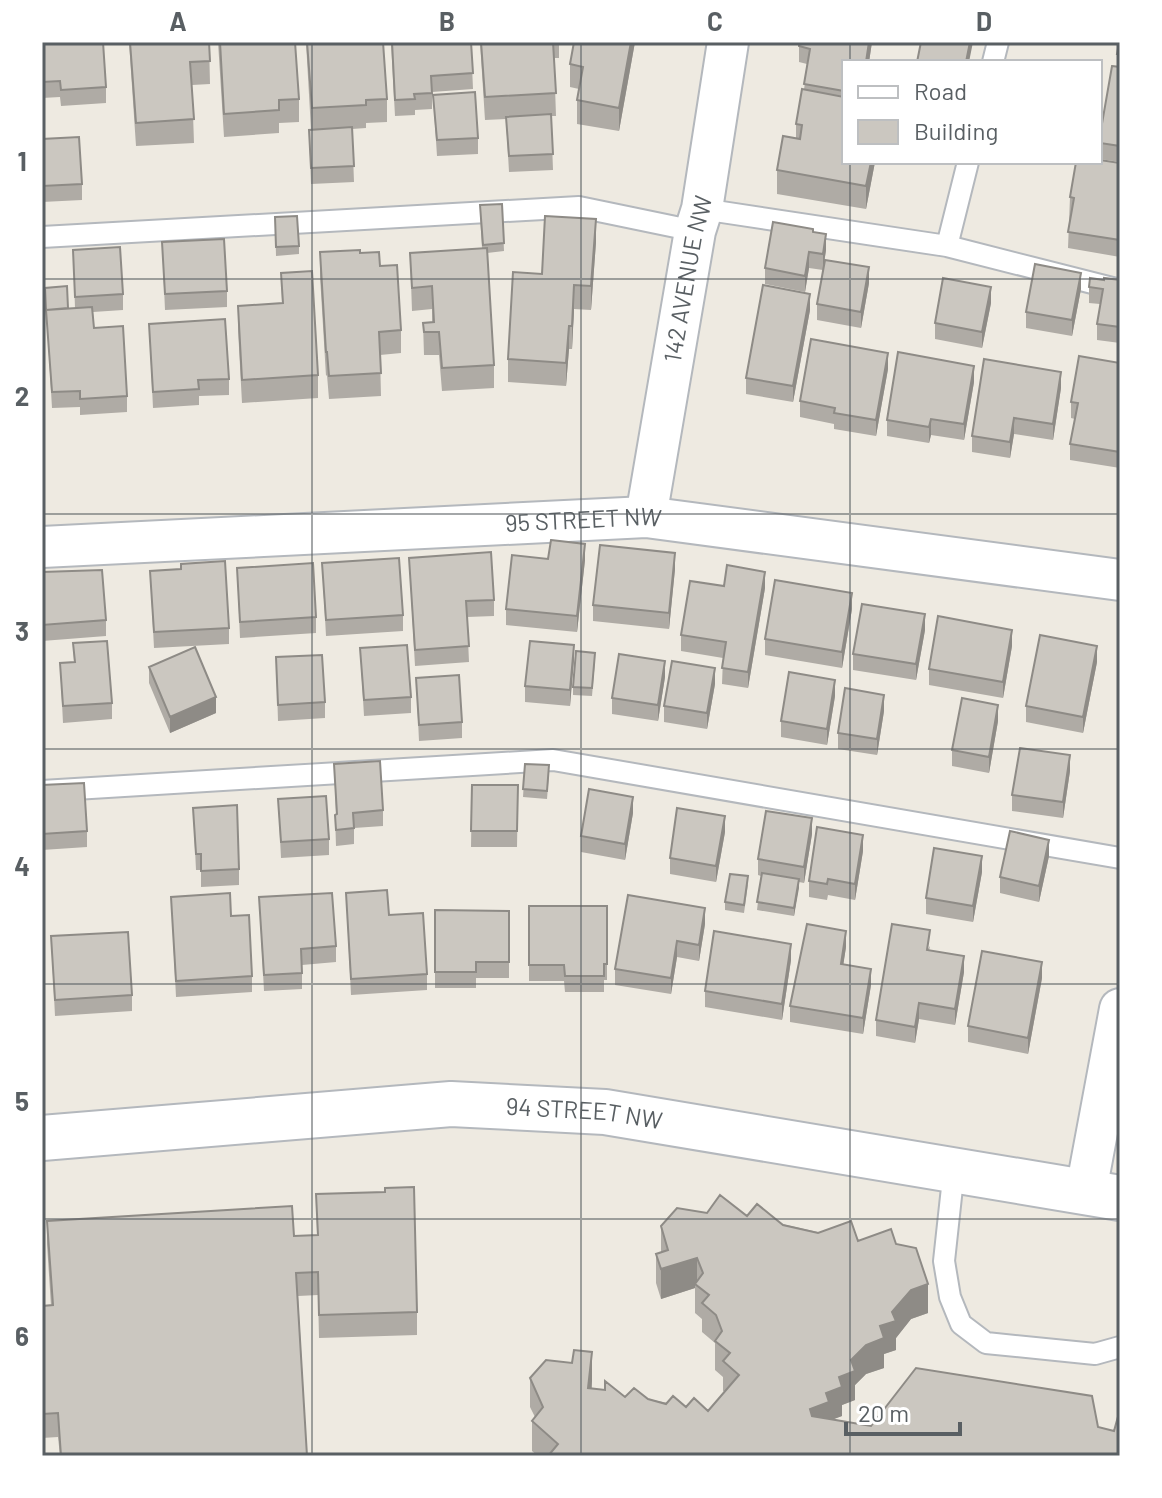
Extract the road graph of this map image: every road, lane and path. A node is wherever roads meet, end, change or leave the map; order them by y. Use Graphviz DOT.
graph roads {
  1 [pos="728,42"];
  2 [pos="968,164"];
  3 [pos="699,220"];
  4 [pos="42,237"];
  5 [pos="947,246"];
  6 [pos="1120,290"];
  7 [pos="646,517"];
  8 [pos="42,547"];
  9 [pos="1120,580"];
  10 [pos="42,791"];
  11 [pos="1120,858"];
  12 [pos="1120,1009"];
  13 [pos="42,1138"];
  14 [pos="954,1169"];
  15 [pos="1103,1194"];
  16 [pos="1120,1347"];
  1 -- 3 [label="street, 142 AVENUE NW"];
  2 -- 5 [label="lane"];
  3 -- 4 [label="lane"];
  3 -- 5 [label="lane"];
  3 -- 7 [label="street, 142 AVENUE NW"];
  5 -- 6 [label="lane"];
  7 -- 8 [label="street, 95 STREET NW"];
  7 -- 9 [label="street, 95 STREET NW"];
  10 -- 11 [label="lane"];
  12 -- 15 [label="street"];
  13 -- 14 [label="street, 94 STREET NW"];
  14 -- 15 [label="street, 94 STREET NW"];
  14 -- 16 [label="lane"];
}
